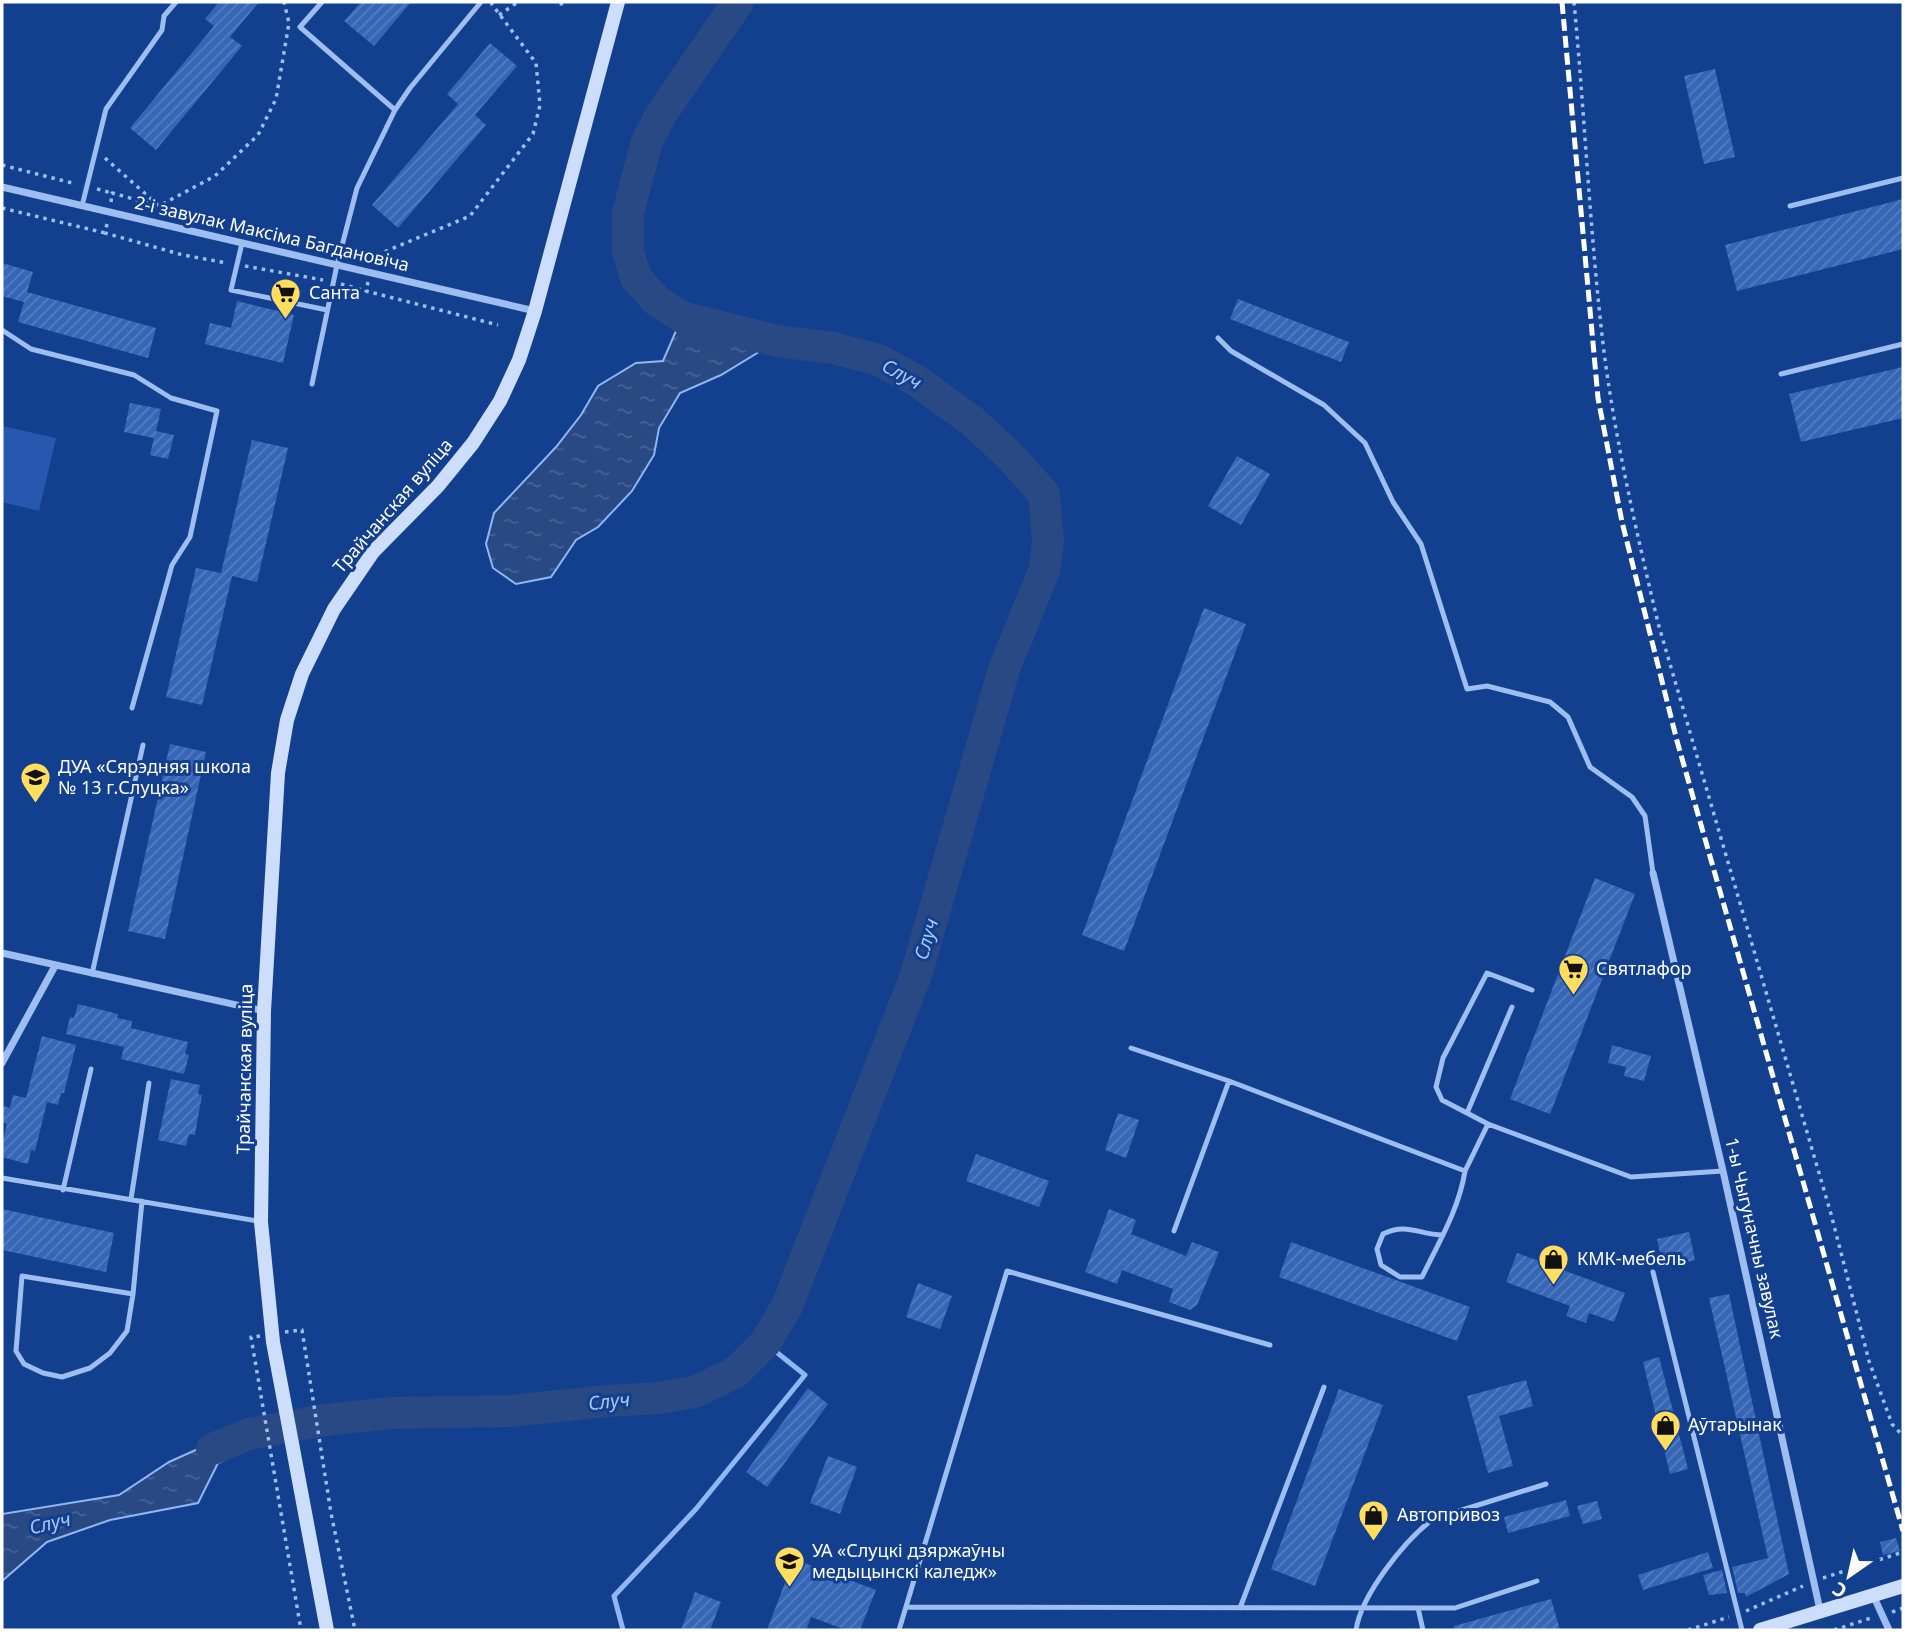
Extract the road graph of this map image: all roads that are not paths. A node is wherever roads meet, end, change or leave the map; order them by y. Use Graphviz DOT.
graph roads {
  1 [pos="176,2"];
  2 [pos="322,2"];
  3 [pos="481,2"];
  4 [pos="618,2"];
  5 [pos="395,110"];
  6 [pos="1903,178"];
  7 [pos="2,187"];
  8 [pos="82,206"];
  9 [pos="1790,206"];
  10 [pos="242,243"];
  11 [pos="337,265"];
  12 [pos="327,310"];
  13 [pos="535,311"];
  14 [pos="2,330"];
  15 [pos="1218,338"];
  16 [pos="1903,344"];
  17 [pos="1781,374"];
  18 [pos="312,384"];
  19 [pos="132,708"];
  20 [pos="143,745"];
  21 [pos="1653,873"];
  22 [pos="2,953"];
  23 [pos="55,966"];
  24 [pos="92,974"];
  25 [pos="1532,990"];
  26 [pos="1511,1007"];
  27 [pos="264,1011"];
  28 [pos="1131,1048"];
  29 [pos="2,1063"];
  30 [pos="91,1069"];
  31 [pos="1229,1081"];
  32 [pos="149,1083"];
  33 [pos="1467,1113"];
  34 [pos="1488,1124"];
  35 [pos="1465,1171"];
  36 [pos="1723,1171"];
  37 [pos="2,1178"];
  38 [pos="63,1190"];
  39 [pos="131,1199"];
  40 [pos="142,1202"];
  41 [pos="261,1222"];
  42 [pos="1174,1231"];
  43 [pos="1443,1235"];
  44 [pos="1653,1272"];
  45 [pos="134,1294"];
  46 [pos="1270,1345"];
  47 [pos="1324,1387"];
  48 [pos="1546,1484"];
  49 [pos="1537,1581"];
  50 [pos="1903,1586"];
  51 [pos="1873,1594"];
  52 [pos="906,1607"];
  53 [pos="1240,1608"];
  54 [pos="1362,1608"];
  55 [pos="1418,1608"];
  56 [pos="1820,1610"];
  57 [pos="327,1630"];
  58 [pos="899,1630"];
  59 [pos="1356,1630"];
  60 [pos="1423,1630"];
  61 [pos="1741,1630"];
  62 [pos="1760,1630"];
  63 [pos="1889,1630"];
  1 -- 8 [label="lane"];
  2 -- 5 [label="lane"];
  3 -- 5 [label="lane"];
  4 -- 13 [label="street, Трайчанская вуліца"];
  5 -- 11 [label="lane"];
  6 -- 9 [label="lane"];
  7 -- 8 [label="street, 2-і завулак Максіма Багдановіча"];
  8 -- 10 [label="street, 2-і завулак Максіма Багдановіча"];
  10 -- 11 [label="street, 2-і завулак Максіма Багдановіча"];
  10 -- 12 [label="lane"];
  11 -- 12 [label="lane"];
  11 -- 13 [label="street, 2-і завулак Максіма Багдановіча"];
  12 -- 18 [label="lane"];
  13 -- 27 [label="street, Трайчанская вуліца"];
  14 -- 19 [label="lane"];
  15 -- 21 [label="lane"];
  16 -- 17 [label="lane"];
  20 -- 24 [label="lane"];
  21 -- 36 [label="street, 1-ы Чыгуначны завулак"];
  22 -- 23 [label="street"];
  23 -- 24 [label="street"];
  23 -- 29 [label="street"];
  24 -- 27 [label="street"];
  25 -- 33 [label="lane"];
  26 -- 33 [label="lane"];
  27 -- 41 [label="street, Трайчанская вуліца"];
  28 -- 31 [label="lane"];
  30 -- 38 [label="lane"];
  31 -- 35 [label="lane"];
  31 -- 42 [label="lane"];
  32 -- 39 [label="lane"];
  33 -- 34 [label="lane"];
  34 -- 35 [label="lane"];
  34 -- 36 [label="lane"];
  35 -- 43 [label="lane"];
  36 -- 56 [label="street, 1-ы Чыгуначны завулак"];
  37 -- 38 [label="lane"];
  38 -- 39 [label="lane"];
  39 -- 40 [label="lane"];
  40 -- 41 [label="lane"];
  40 -- 45 [label="lane"];
  41 -- 57 [label="street, Трайчанская вуліца"];
  43 -- 43 [label="lane"];
  44 -- 61 [label="lane"];
  45 -- 45 [label="lane"];
  46 -- 52 [label="lane"];
  47 -- 53 [label="lane"];
  48 -- 54 [label="lane"];
  49 -- 55 [label="lane"];
  50 -- 51 [label="street"];
  51 -- 56 [label="street"];
  51 -- 63 [label="street"];
  52 -- 53 [label="lane"];
  52 -- 58 [label="lane"];
  53 -- 54 [label="lane"];
  54 -- 55 [label="lane"];
  54 -- 59 [label="lane"];
  55 -- 60 [label="lane"];
  56 -- 62 [label="street"];
}
